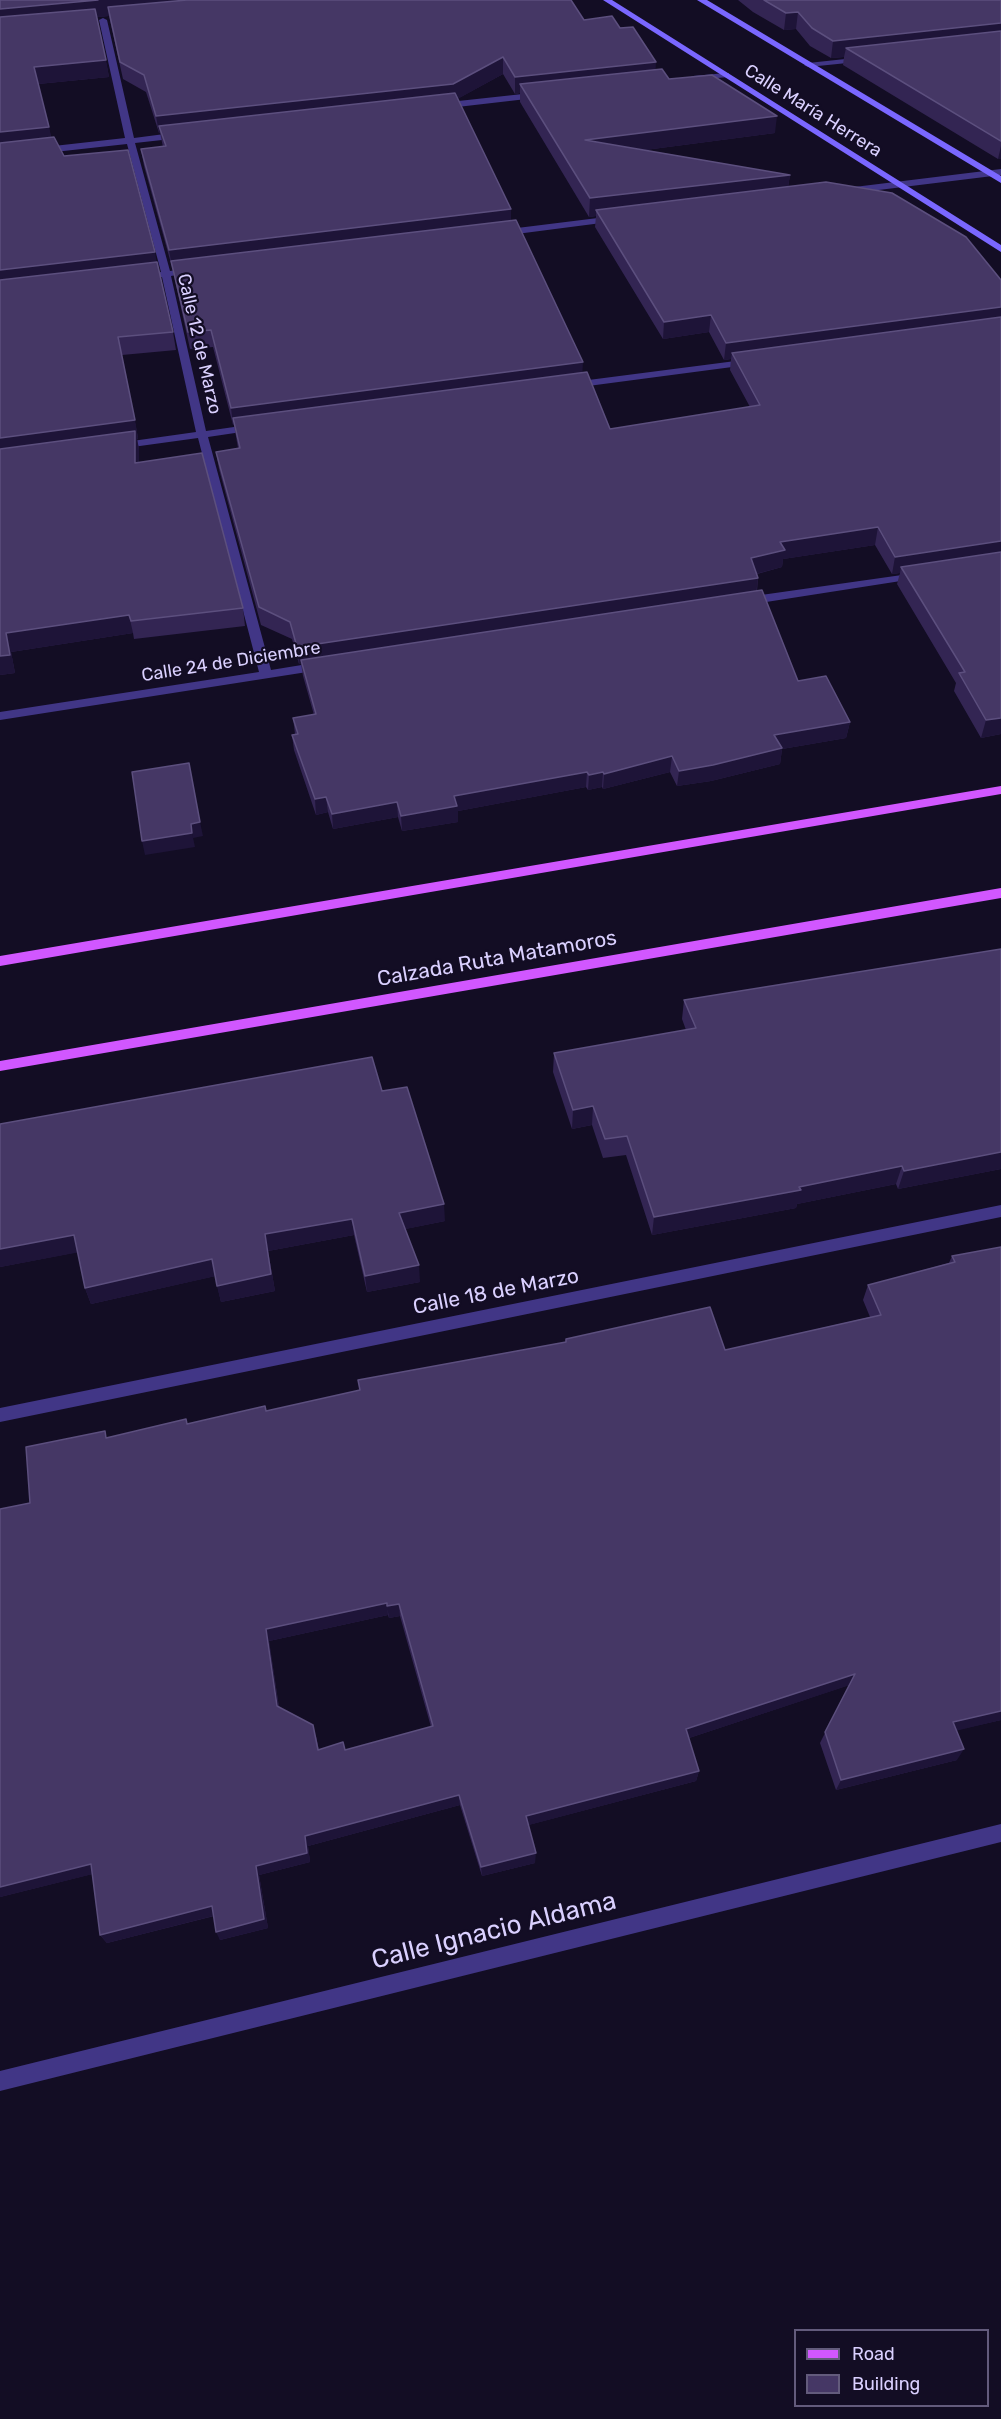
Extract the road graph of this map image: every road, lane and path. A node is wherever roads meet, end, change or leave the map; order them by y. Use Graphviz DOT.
graph roads {
  1 [pos="607,0"];
  2 [pos="701,0"];
  3 [pos="114,19"];
  4 [pos="103,21"];
  5 [pos="91,22"];
  6 [pos="876,57"];
  7 [pos="808,65"];
  8 [pos="726,75"];
  9 [pos="678,80"];
  10 [pos="547,94"];
  11 [pos="428,107"];
  12 [pos="190,134"];
  13 [pos="130,140"];
  14 [pos="0,155"];
  15 [pos="1001,172"];
  16 [pos="990,173"];
  17 [pos="1001,180"];
  18 [pos="899,184"];
  19 [pos="840,192"];
  20 [pos="627,218"];
  21 [pos="485,235"];
  22 [pos="1001,249"];
  23 [pos="202,270"];
  24 [pos="166,274"];
  25 [pos="131,278"];
  26 [pos="766,360"];
  27 [pos="566,386"];
  28 [pos="261,426"];
  29 [pos="202,434"];
  30 [pos="107,447"];
  31 [pos="930,574"];
  32 [pos="740,603"];
  33 [pos="337,664"];
  34 [pos="266,674"];
  35 [pos="0,716"];
  36 [pos="1001,790"];
  37 [pos="1001,893"];
  38 [pos="0,961"];
  39 [pos="0,1066"];
  40 [pos="1001,1211"];
  41 [pos="0,1414"];
  42 [pos="1001,1833"];
  43 [pos="0,2081"];
  1 -- 8 [label="main road, Calle María Herrera"];
  2 -- 7 [label="main road, Calle María Herrera"];
  3 -- 4 [label="street"];
  4 -- 5 [label="street"];
  4 -- 13 [label="street, Calle 12 de Marzo"];
  6 -- 7 [label="street"];
  7 -- 16 [label="main road, Calle María Herrera"];
  8 -- 9 [label="street"];
  8 -- 18 [label="main road, Calle María Herrera"];
  10 -- 11 [label="street"];
  12 -- 13 [label="street"];
  13 -- 14 [label="street"];
  13 -- 24 [label="street, Calle 12 de Marzo"];
  15 -- 16 [label="street"];
  16 -- 17 [label="main road, Calle María Herrera"];
  16 -- 18 [label="street"];
  18 -- 19 [label="street"];
  18 -- 22 [label="main road, Calle María Herrera"];
  20 -- 21 [label="street"];
  23 -- 24 [label="street"];
  24 -- 25 [label="street"];
  24 -- 29 [label="street, Calle 12 de Marzo"];
  26 -- 27 [label="street"];
  28 -- 29 [label="street"];
  29 -- 30 [label="street"];
  29 -- 34 [label="street, Calle 12 de Marzo"];
  31 -- 32 [label="street"];
  33 -- 34 [label="street, Calle 24 de Diciembre"];
  34 -- 35 [label="street, Calle 24 de Diciembre"];
  36 -- 38 [label="main road"];
  37 -- 39 [label="main road, Calzada Ruta Matamoros"];
  40 -- 41 [label="street, Calle 18 de Marzo"];
  42 -- 43 [label="street, Calle Ignacio Aldama"];
}
